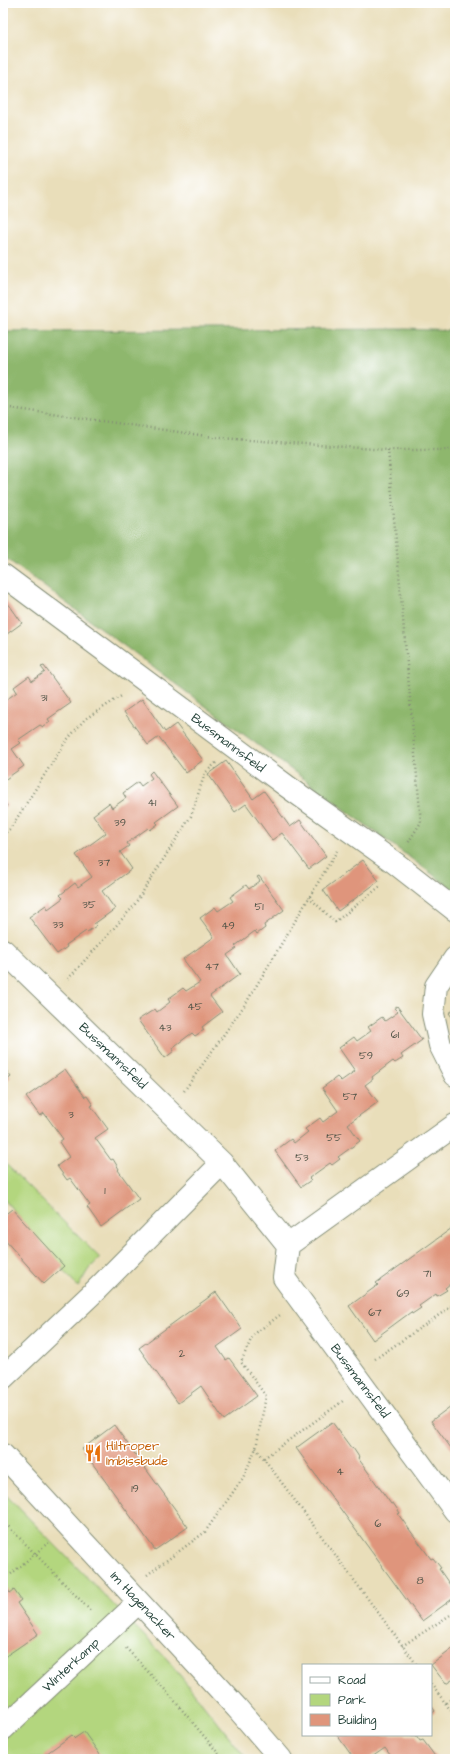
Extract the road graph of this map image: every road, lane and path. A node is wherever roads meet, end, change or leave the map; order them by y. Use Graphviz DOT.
graph roads {
  1 [pos="3,407"];
  2 [pos="388,450"];
  3 [pos="455,450"];
  4 [pos="3,575"];
  5 [pos="145,681"];
  6 [pos="234,747"];
  7 [pos="349,831"];
  8 [pos="3,835"];
  9 [pos="399,866"];
  10 [pos="309,897"];
  11 [pos="455,910"];
  12 [pos="3,950"];
  13 [pos="455,958"];
  14 [pos="52,997"];
  15 [pos="455,1075"];
  16 [pos="169,1111"];
  17 [pos="455,1125"];
  18 [pos="222,1163"];
  19 [pos="288,1245"];
  20 [pos="300,1300"];
  21 [pos="455,1304"];
  22 [pos="3,1378"];
  23 [pos="360,1379"];
  24 [pos="256,1448"];
  25 [pos="3,1455"];
  26 [pos="264,1458"];
  27 [pos="455,1511"];
  28 [pos="69,1526"];
  29 [pos="11,1574"];
  30 [pos="133,1595"];
  31 [pos="455,1612"];
  32 [pos="402,1646"];
  33 [pos="416,1664"];
  34 [pos="432,1685"];
  35 [pos="455,1696"];
  36 [pos="446,1703"];
  37 [pos="455,1716"];
  38 [pos="3,1729"];
  39 [pos="281,1759"];
  1 -- 2 [label="path"];
  2 -- 3 [label="path"];
  2 -- 9 [label="path"];
  4 -- 5 [label="street, Bussmannsfeld"];
  5 -- 6 [label="street, Bussmannsfeld"];
  5 -- 8 [label="path"];
  6 -- 7 [label="street, Bussmannsfeld"];
  6 -- 14 [label="path"];
  7 -- 9 [label="street, Bussmannsfeld"];
  7 -- 10 [label="path"];
  9 -- 10 [label="path"];
  9 -- 11 [label="street, Bussmannsfeld"];
  10 -- 16 [label="path"];
  12 -- 14 [label="street, Bussmannsfeld"];
  13 -- 15 [label="street"];
  14 -- 16 [label="street, Bussmannsfeld"];
  16 -- 18 [label="street, Bussmannsfeld"];
  17 -- 19 [label="street"];
  18 -- 19 [label="street, Bussmannsfeld"];
  18 -- 22 [label="street"];
  19 -- 20 [label="street, Bussmannsfeld"];
  20 -- 23 [label="street, Bussmannsfeld"];
  20 -- 24 [label="path"];
  21 -- 23 [label="path"];
  23 -- 26 [label="path"];
  23 -- 27 [label="street, Bussmannsfeld"];
  24 -- 26 [label="path"];
  24 -- 30 [label="path"];
  25 -- 28 [label="street, Im Hagenacker"];
  26 -- 32 [label="path"];
  28 -- 29 [label="path"];
  28 -- 30 [label="street, Im Hagenacker"];
  30 -- 38 [label="street, Winterkamp"];
  30 -- 39 [label="street, Im Hagenacker"];
  31 -- 32 [label="path"];
  32 -- 33 [label="path"];
  34 -- 36 [label="path"];
  35 -- 36 [label="path"];
  36 -- 37 [label="path"];
}
